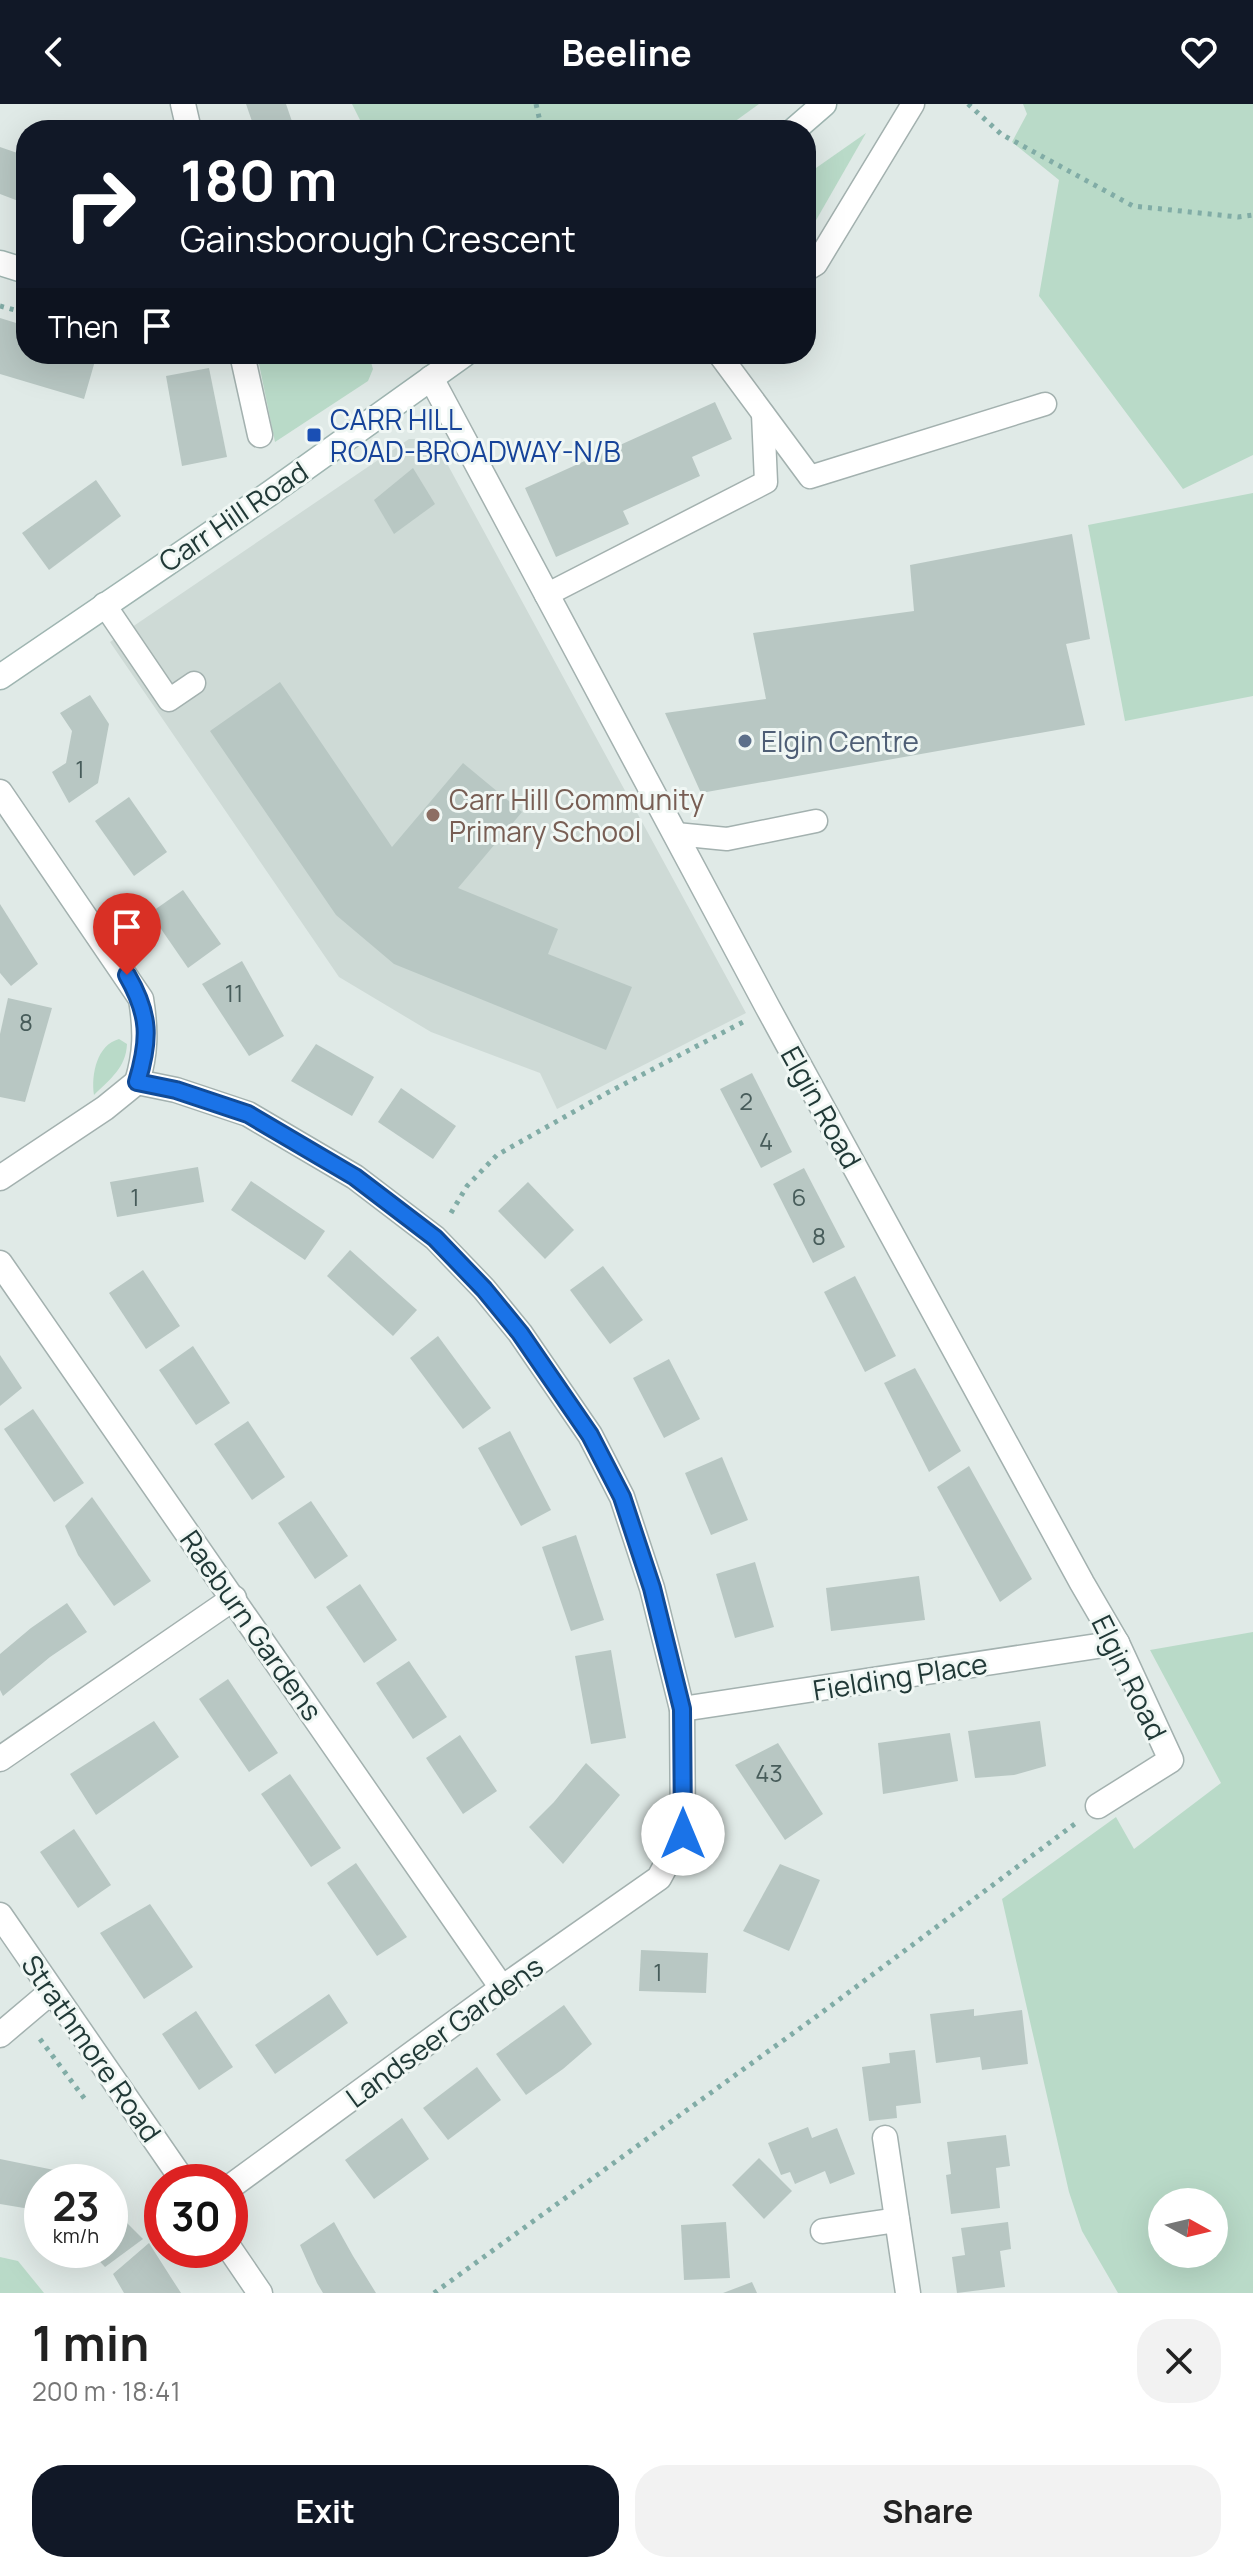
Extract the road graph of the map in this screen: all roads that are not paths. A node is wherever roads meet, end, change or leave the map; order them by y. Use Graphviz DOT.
graph roads {
  1 [pos="824,104"];
  2 [pos="913,104"];
  3 [pos="806,120"];
  4 [pos="816,264"];
  5 [pos="244,364"];
  6 [pos="451,364"];
  7 [pos="726,364"];
  8 [pos="431,378"];
  9 [pos="1045,404"];
  10 [pos="763,414"];
  11 [pos="260,435"];
  12 [pos="546,595"];
  13 [pos="104,604"];
  14 [pos="0,677"];
  15 [pos="194,683"];
  16 [pos="0,792"];
  17 [pos="816,821"];
  18 [pos="676,834"];
  19 [pos="137,1082"];
  20 [pos="0,1178"];
  21 [pos="0,1263"];
  22 [pos="234,1598"];
  23 [pos="1117,1643"];
  24 [pos="682,1709"];
  25 [pos="0,1759"];
  26 [pos="1098,1806"];
  27 [pos="0,1915"];
  28 [pos="502,1988"];
  29 [pos="52,1991"];
  30 [pos="0,2035"];
  31 [pos="885,2138"];
  32 [pos="172,2164"];
  33 [pos="248,2174"];
  34 [pos="897,2220"];
  35 [pos="823,2231"];
  36 [pos="243,2268"];
  37 [pos="260,2293"];
  38 [pos="908,2293"];
  1 -- 3 [label="street"];
  2 -- 4 [label="lane"];
  5 -- 11 [label="street"];
  6 -- 8 [label="street, Carr Hill Road"];
  7 -- 10 [label="lane"];
  8 -- 12 [label="street, Elgin Road"];
  8 -- 13 [label="street, Carr Hill Road"];
  9 -- 10 [label="lane"];
  10 -- 12 [label="lane"];
  12 -- 18 [label="street, Elgin Road"];
  13 -- 14 [label="street, Carr Hill Road"];
  13 -- 15 [label="lane"];
  16 -- 19 [label="street"];
  17 -- 18 [label="lane"];
  18 -- 23 [label="street, Elgin Road"];
  19 -- 20 [label="street"];
  19 -- 24 [label="street"];
  21 -- 22 [label="street, Raeburn Gardens"];
  22 -- 25 [label="street"];
  22 -- 28 [label="street, Raeburn Gardens"];
  23 -- 24 [label="street, Fielding Place"];
  23 -- 26 [label="street, Elgin Road"];
  24 -- 28 [label="street, Landseer Gardens"];
  27 -- 29 [label="street, Strathmore Road"];
  28 -- 33 [label="street, Landseer Gardens"];
  29 -- 30 [label="street"];
  29 -- 32 [label="street, Strathmore Road"];
  31 -- 34 [label="street"];
  34 -- 35 [label="street"];
  34 -- 38 [label="street"];
  36 -- 37 [label="street"];
}
